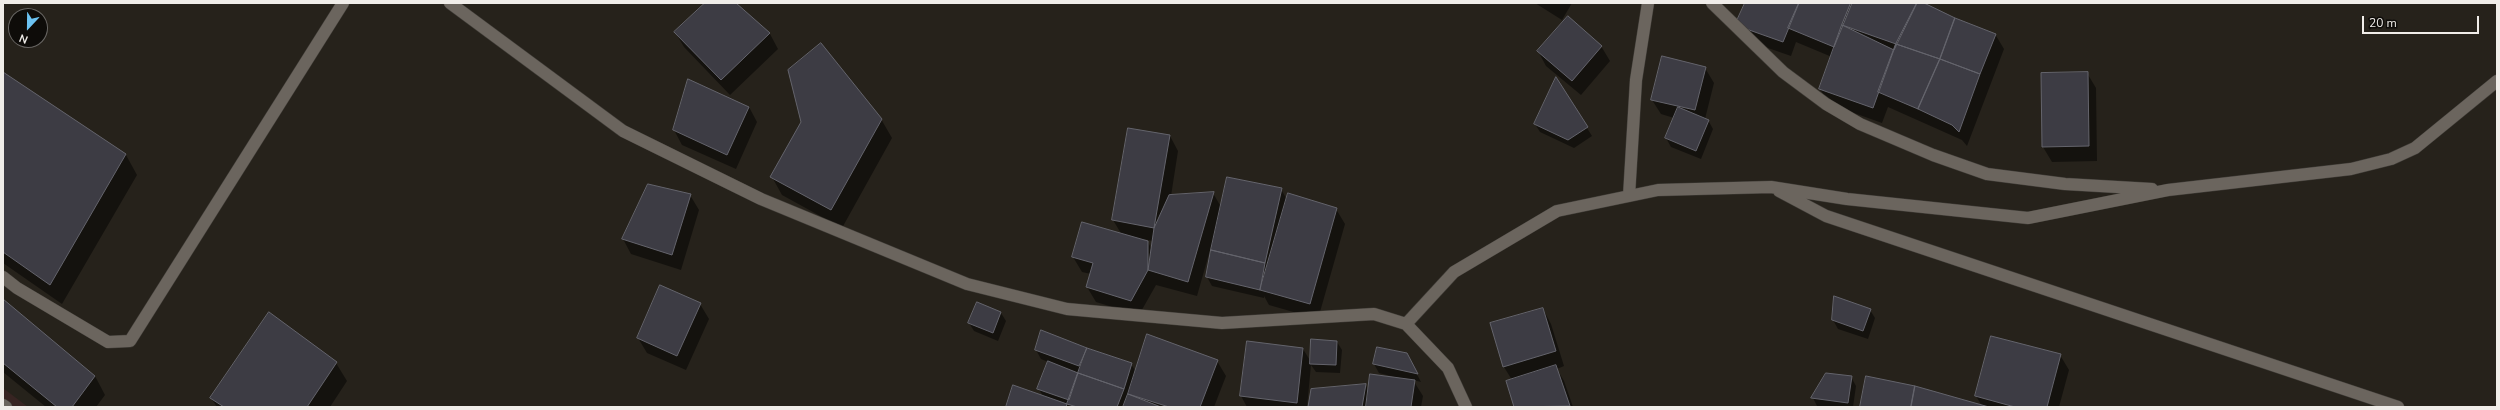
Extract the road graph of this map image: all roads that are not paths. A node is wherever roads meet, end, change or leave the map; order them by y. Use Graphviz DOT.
graph roads {
  1 [pos="343,3"];
  2 [pos="450,3"];
  3 [pos="1648,3"];
  4 [pos="1712,3"];
  5 [pos="2497,81"];
  6 [pos="1771,186"];
  7 [pos="2168,190"];
  8 [pos="1629,196"];
  9 [pos="3,277"];
  10 [pos="1406,324"];
  11 [pos="3,405"];
  12 [pos="6,407"];
  13 [pos="1466,407"];
  14 [pos="2398,407"];
  1 -- 9 [label="street"];
  2 -- 10 [label="street"];
  3 -- 8 [label="street"];
  4 -- 7 [label="street"];
  5 -- 7 [label="street"];
  6 -- 7 [label="street"];
  6 -- 8 [label="street"];
  6 -- 14 [label="street"];
  8 -- 10 [label="street"];
  10 -- 13 [label="street"];
  11 -- 12 [label="street"];
}
